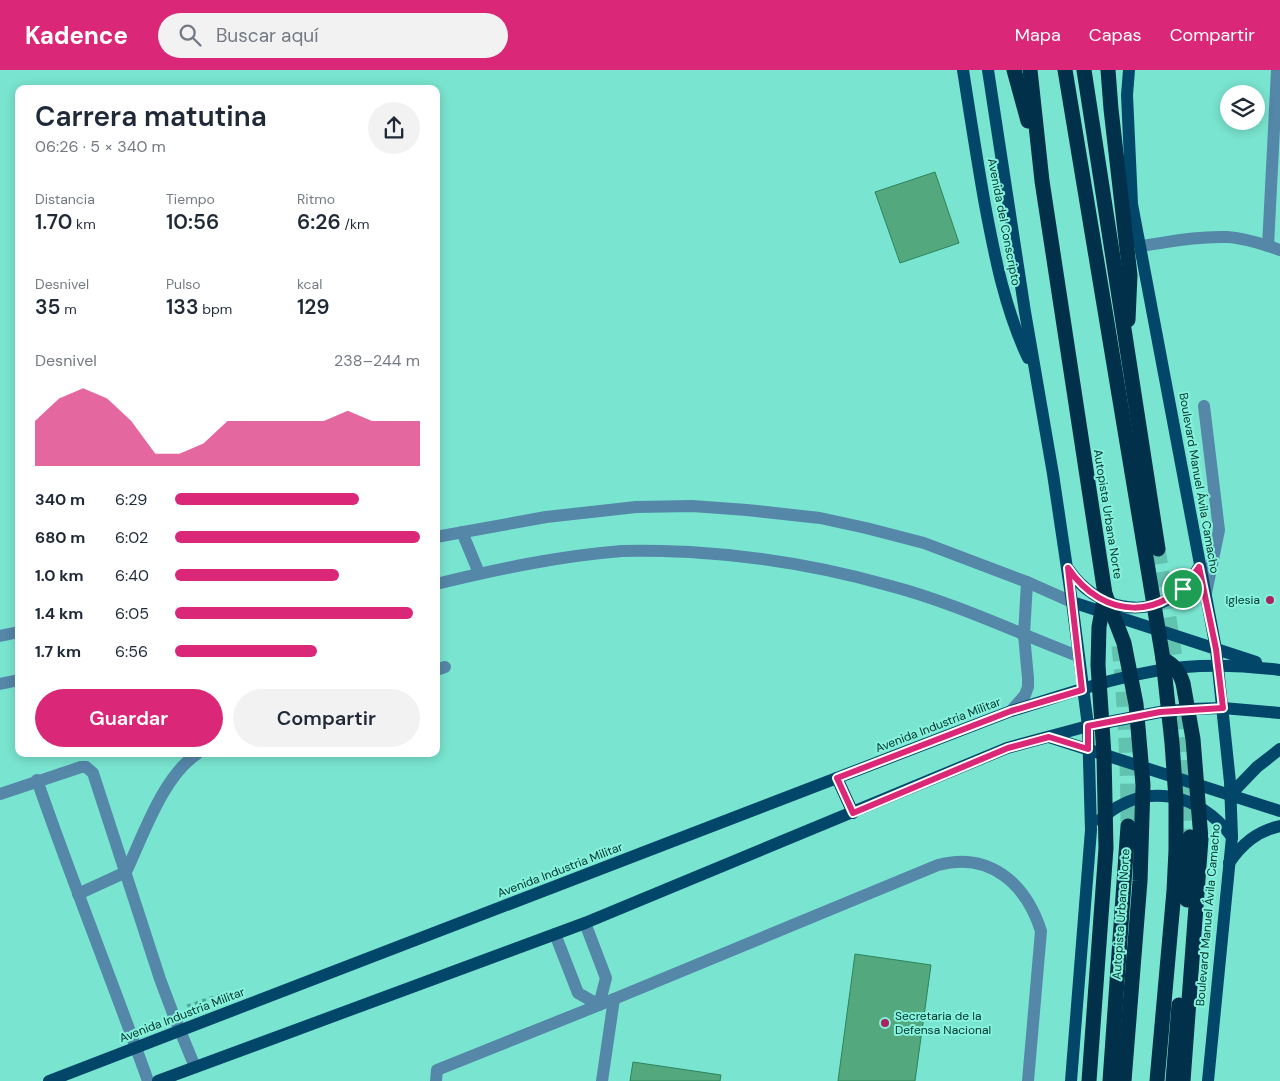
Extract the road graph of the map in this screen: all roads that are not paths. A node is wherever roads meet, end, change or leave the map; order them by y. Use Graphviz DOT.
graph roads {
  1 [pos="963,70"];
  2 [pos="988,70"];
  3 [pos="1014,70"];
  4 [pos="1030,70"];
  5 [pos="1065,70"];
  6 [pos="1084,70"];
  7 [pos="1108,70"];
  8 [pos="1129,70"];
  9 [pos="1277,70"];
  10 [pos="1042,181"];
  11 [pos="1141,246"];
  12 [pos="1274,248"];
  13 [pos="1036,374"];
  14 [pos="1116,375"];
  15 [pos="1204,406"];
  16 [pos="462,532"];
  17 [pos="440,537"];
  18 [pos="1158,549"];
  19 [pos="1105,550"];
  20 [pos="1199,567"];
  21 [pos="1068,568"];
  22 [pos="478,573"];
  23 [pos="1026,582"];
  24 [pos="440,583"];
  25 [pos="1105,594"];
  26 [pos="1205,596"];
  27 [pos="1072,602"];
  28 [pos="15,633"];
  29 [pos="1024,635"];
  30 [pos="0,636"];
  31 [pos="1216,649"];
  32 [pos="1078,656"];
  33 [pos="1163,659"];
  34 [pos="1217,665"];
  35 [pos="1280,670"];
  36 [pos="15,681"];
  37 [pos="0,684"];
  38 [pos="1082,690"];
  39 [pos="1223,708"];
  40 [pos="1011,711"];
  41 [pos="1280,713"];
  42 [pos="1088,726"];
  43 [pos="1049,737"];
  44 [pos="1088,749"];
  45 [pos="1280,749"];
  46 [pos="193,757"];
  47 [pos="837,778"];
  48 [pos="37,780"];
  49 [pos="0,794"];
  50 [pos="1230,795"];
  51 [pos="1280,811"];
  52 [pos="853,813"];
  53 [pos="1128,826"];
  54 [pos="1280,826"];
  55 [pos="1091,830"];
  56 [pos="1190,837"];
  57 [pos="1232,837"];
  58 [pos="1229,863"];
  59 [pos="126,872"];
  60 [pos="78,894"];
  61 [pos="585,923"];
  62 [pos="555,934"];
  63 [pos="614,999"];
  64 [pos="599,1005"];
  65 [pos="179,1030"];
  66 [pos="137,1048"];
  67 [pos="195,1067"];
  68 [pos="49,1081"];
  69 [pos="148,1081"];
  70 [pos="158,1081"];
  71 [pos="436,1081"];
  72 [pos="602,1081"];
  73 [pos="1028,1081"];
  74 [pos="1071,1081"];
  75 [pos="1089,1081"];
  76 [pos="1110,1081"];
  77 [pos="1124,1081"];
  78 [pos="1157,1081"];
  79 [pos="1173,1081"];
  80 [pos="1183,1081"];
  81 [pos="1208,1081"];
  1 -- 13 [label="main road, Avenida del Conscripto"];
  2 -- 13 [label="main road"];
  3 -- 10 [label="highway"];
  4 -- 10 [label="highway, Autopista Urbana Norte"];
  4 -- 19 [label="highway"];
  5 -- 14 [label="highway"];
  6 -- 18 [label="highway"];
  7 -- 14 [label="highway"];
  8 -- 11 [label="main road, Boulevard Manuel Ávila Camacho"];
  9 -- 12 [label="street"];
  10 -- 25 [label="highway, Autopista Urbana Norte"];
  11 -- 12 [label="street"];
  11 -- 20 [label="main road, Boulevard Manuel Ávila Camacho"];
  13 -- 21 [label="main road"];
  14 -- 33 [label="highway"];
  15 -- 26 [label="street"];
  16 -- 17 [label="street"];
  16 -- 22 [label="street"];
  16 -- 23 [label="street"];
  20 -- 21 [label="main road"];
  20 -- 26 [label="main road, Boulevard Manuel Ávila Camacho"];
  21 -- 27 [label="main road"];
  22 -- 24 [label="street"];
  22 -- 29 [label="street"];
  23 -- 27 [label="street"];
  23 -- 29 [label="street"];
  25 -- 75 [label="highway"];
  25 -- 77 [label="highway, Autopista Urbana Norte"];
  26 -- 31 [label="main road, Boulevard Manuel Ávila Camacho"];
  27 -- 31 [label="main road"];
  27 -- 32 [label="main road"];
  28 -- 30 [label="street"];
  29 -- 32 [label="street"];
  29 -- 40 [label="street"];
  31 -- 34 [label="main road, Boulevard Manuel Ávila Camacho"];
  31 -- 35 [label="main road"];
  32 -- 38 [label="main road"];
  33 -- 78 [label="highway"];
  33 -- 80 [label="highway"];
  34 -- 35 [label="main road, Avenida Industria Militar"];
  34 -- 38 [label="main road, Avenida Industria Militar"];
  34 -- 39 [label="main road, Boulevard Manuel Ávila Camacho"];
  36 -- 37 [label="street"];
  38 -- 40 [label="main road, Avenida Industria Militar"];
  38 -- 42 [label="main road"];
  39 -- 41 [label="main road"];
  39 -- 42 [label="main road"];
  39 -- 50 [label="main road, Boulevard Manuel Ávila Camacho"];
  40 -- 47 [label="main road, Avenida Industria Militar"];
  42 -- 43 [label="main road"];
  42 -- 44 [label="main road"];
  43 -- 44 [label="main road"];
  43 -- 52 [label="main road"];
  44 -- 50 [label="main road"];
  44 -- 55 [label="main road"];
  45 -- 50 [label="main road"];
  46 -- 59 [label="street"];
  47 -- 52 [label="main road"];
  47 -- 65 [label="main road, Avenida Industria Militar"];
  48 -- 49 [label="street"];
  48 -- 59 [label="street"];
  48 -- 60 [label="street"];
  50 -- 51 [label="main road"];
  50 -- 57 [label="main road, Boulevard Manuel Ávila Camacho"];
  52 -- 61 [label="main road"];
  53 -- 76 [label="highway"];
  54 -- 58 [label="main road"];
  55 -- 57 [label="main road"];
  55 -- 74 [label="main road"];
  56 -- 79 [label="highway, Boulevard Manuel Ávila Camacho"];
  57 -- 58 [label="main road, Boulevard Manuel Ávila Camacho"];
  58 -- 81 [label="main road, Boulevard Manuel Ávila Camacho"];
  59 -- 60 [label="street"];
  59 -- 65 [label="street"];
  60 -- 66 [label="street"];
  61 -- 62 [label="main road"];
  61 -- 64 [label="street"];
  62 -- 64 [label="street"];
  62 -- 67 [label="main road"];
  63 -- 64 [label="street"];
  63 -- 72 [label="street"];
  63 -- 73 [label="street"];
  64 -- 71 [label="street"];
  65 -- 66 [label="main road, Avenida Industria Militar"];
  65 -- 67 [label="street"];
  66 -- 68 [label="main road, Avenida Industria Militar"];
  66 -- 69 [label="street"];
  67 -- 70 [label="main road"];
}
